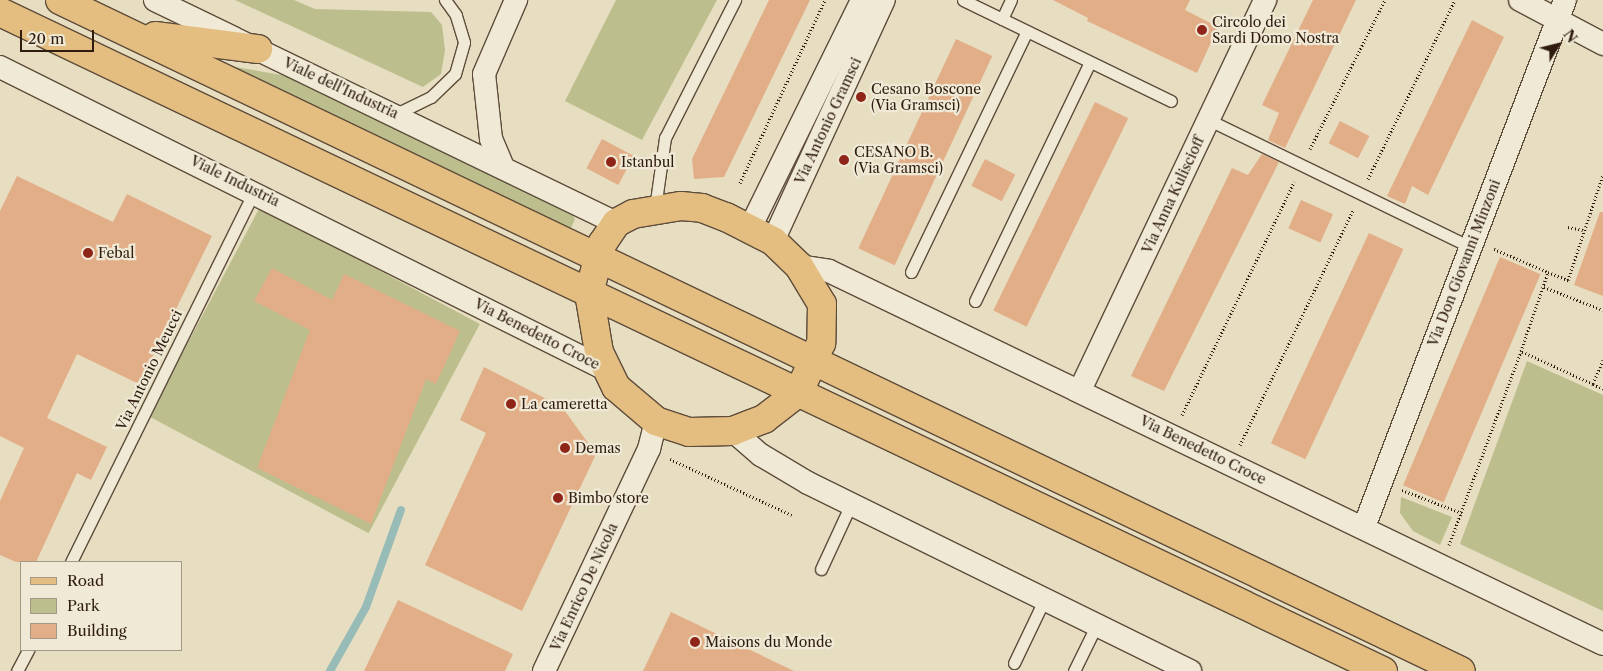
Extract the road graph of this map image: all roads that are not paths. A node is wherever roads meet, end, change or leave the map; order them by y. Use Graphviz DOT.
graph roads {
  1 [pos="60,0"];
  2 [pos="155,0"];
  3 [pos="445,0"];
  4 [pos="516,0"];
  5 [pos="735,0"];
  6 [pos="862,0"];
  7 [pos="884,0"];
  8 [pos="963,0"];
  9 [pos="1011,0"];
  10 [pos="1264,0"];
  11 [pos="1520,0"];
  12 [pos="1561,9"];
  13 [pos="0,12"];
  14 [pos="1002,19"];
  15 [pos="1027,31"];
  16 [pos="131,34"];
  17 [pos="1603,44"];
  18 [pos="258,49"];
  19 [pos="1090,62"];
  20 [pos="0,67"];
  21 [pos="1171,101"];
  22 [pos="396,114"];
  23 [pos="1209,120"];
  24 [pos="503,167"];
  25 [pos="254,191"];
  26 [pos="655,208"];
  27 [pos="616,223"];
  28 [pos="762,235"];
  29 [pos="1470,247"];
  30 [pos="597,256"];
  31 [pos="800,266"];
  32 [pos="911,272"];
  33 [pos="589,293"];
  34 [pos="468,298"];
  35 [pos="975,301"];
  36 [pos="816,361"];
  37 [pos="605,369"];
  38 [pos="1080,390"];
  39 [pos="798,392"];
  40 [pos="656,421"];
  41 [pos="733,431"];
  42 [pos="851,504"];
  43 [pos="1364,527"];
  44 [pos="71,561"];
  45 [pos="821,569"];
  46 [pos="1045,598"];
  47 [pos="1097,624"];
  48 [pos="1603,644"];
  49 [pos="27,651"];
  50 [pos="1014,663"];
  51 [pos="17,671"];
  52 [pos="544,671"];
  53 [pos="1074,671"];
  54 [pos="1190,671"];
  55 [pos="1383,671"];
  56 [pos="1461,671"];
  1 -- 16 [label="main road"];
  2 -- 18 [label="street, Viale dell'Industria"];
  3 -- 22 [label="lane"];
  4 -- 24 [label="street"];
  5 -- 26 [label="lane"];
  6 -- 28 [label="street, Via Antonio Gramsci"];
  7 -- 28 [label="street, Via Antonio Gramsci"];
  8 -- 14 [label="lane"];
  9 -- 14 [label="lane"];
  10 -- 23 [label="street, Via Anna Kuliscioff"];
  11 -- 12 [label="street"];
  12 -- 17 [label="street"];
  12 -- 29 [label="street, Via Don Giovanni Minzoni"];
  13 -- 33 [label="main road"];
  14 -- 15 [label="lane"];
  15 -- 19 [label="lane"];
  15 -- 32 [label="lane"];
  16 -- 18 [label="main road"];
  16 -- 30 [label="main road"];
  18 -- 22 [label="street, Viale dell'Industria"];
  19 -- 21 [label="lane"];
  19 -- 35 [label="lane"];
  20 -- 25 [label="street, Viale Industria"];
  22 -- 24 [label="street, Viale dell'Industria"];
  23 -- 29 [label="lane"];
  23 -- 38 [label="street, Via Anna Kuliscioff"];
  24 -- 27 [label="street, Viale dell'Industria"];
  25 -- 34 [label="street, Viale Industria"];
  25 -- 44 [label="lane, Via Antonio Meucci"];
  26 -- 27 [label="main road"];
  26 -- 28 [label="main road"];
  27 -- 30 [label="main road"];
  28 -- 31 [label="main road"];
  29 -- 43 [label="street, Via Don Giovanni Minzoni"];
  30 -- 33 [label="main road"];
  30 -- 36 [label="main road"];
  31 -- 36 [label="main road"];
  31 -- 38 [label="street, Via Benedetto Croce"];
  33 -- 37 [label="main road"];
  33 -- 39 [label="main road"];
  34 -- 37 [label="street, Via Benedetto Croce"];
  36 -- 39 [label="main road"];
  36 -- 56 [label="main road"];
  37 -- 40 [label="main road"];
  38 -- 43 [label="street, Via Benedetto Croce"];
  39 -- 41 [label="main road"];
  39 -- 55 [label="main road"];
  40 -- 41 [label="main road"];
  40 -- 52 [label="street, Via Enrico De Nicola"];
  41 -- 42 [label="street"];
  42 -- 45 [label="lane"];
  42 -- 46 [label="street"];
  43 -- 48 [label="street, Via Benedetto Croce"];
  46 -- 47 [label="street"];
  46 -- 50 [label="lane"];
  47 -- 53 [label="lane"];
  47 -- 54 [label="street"];
  49 -- 51 [label="lane"];
}
